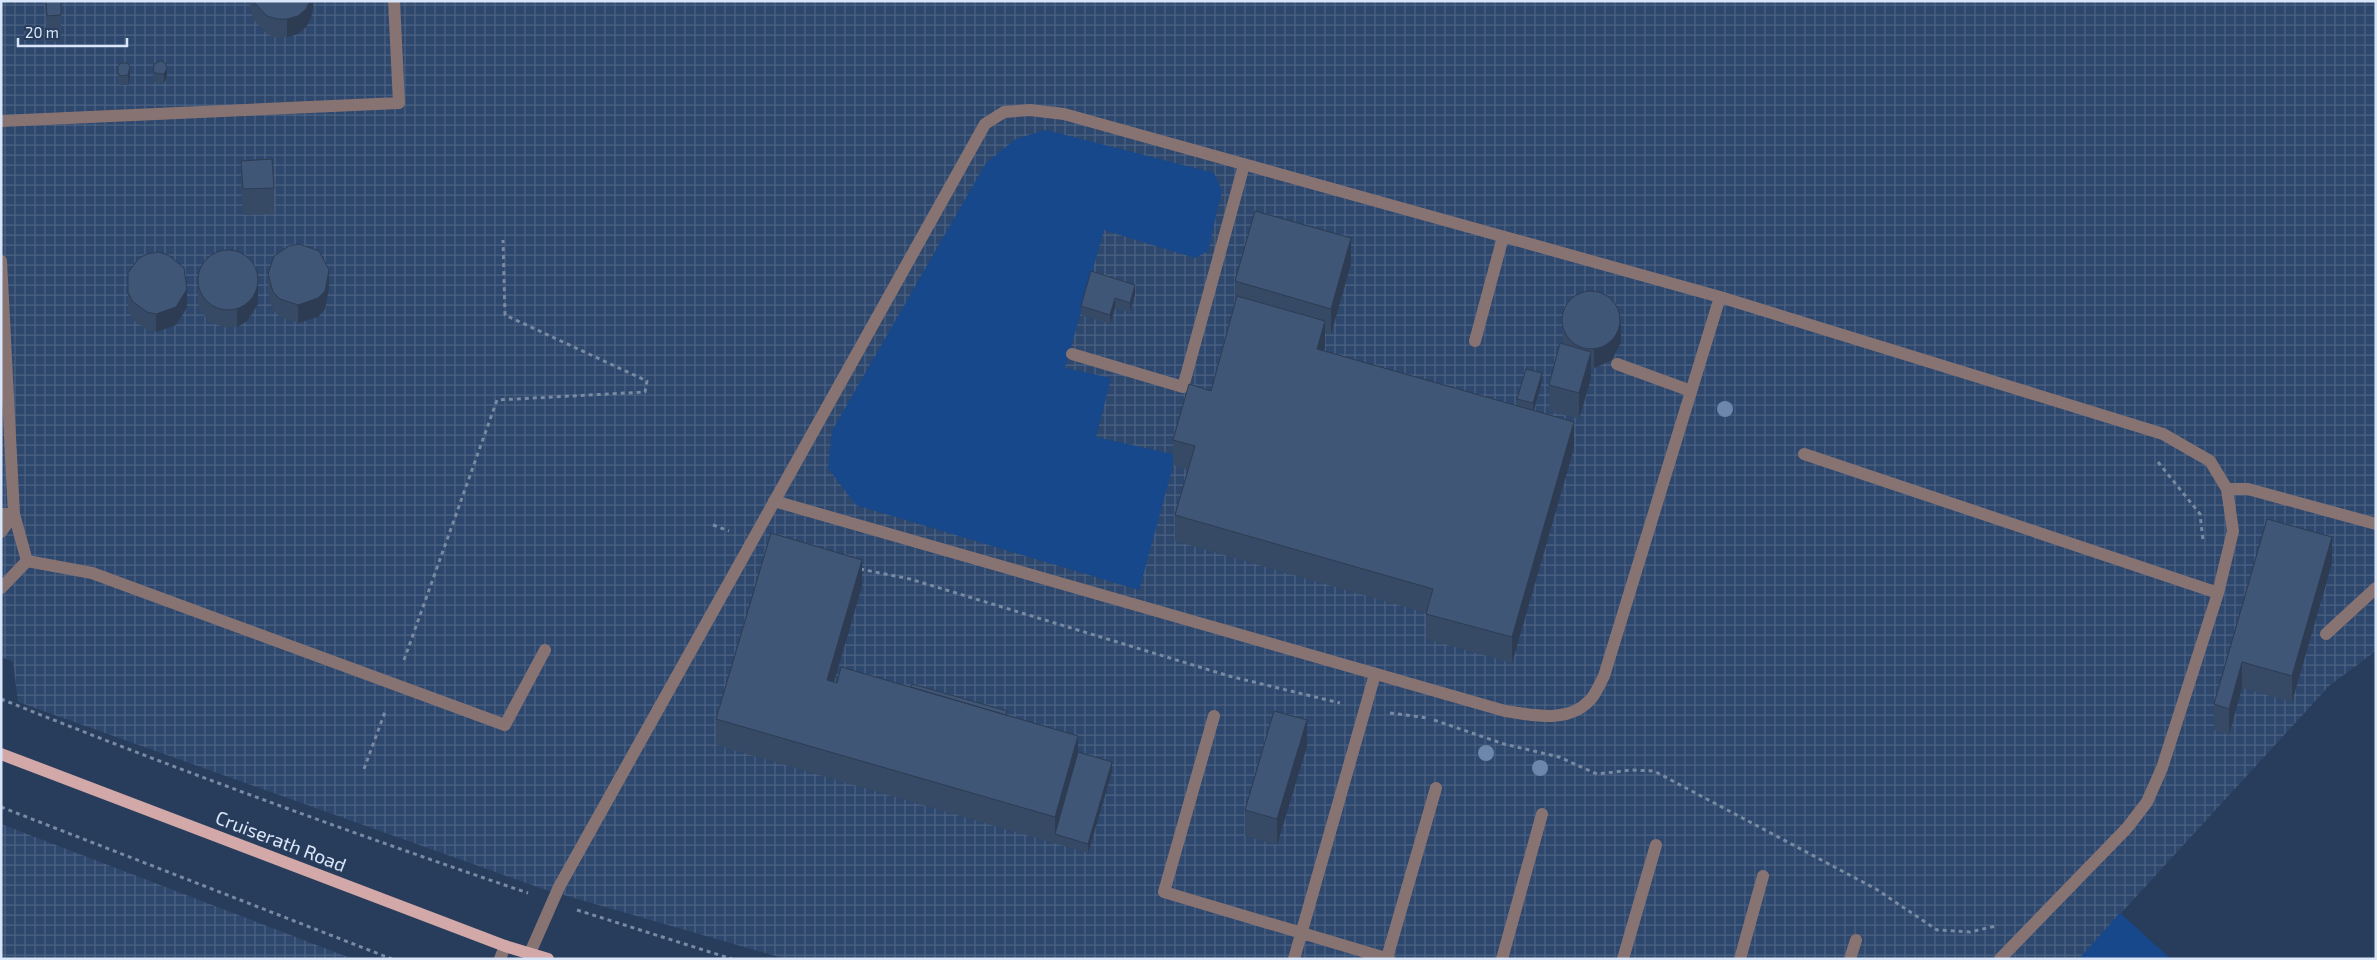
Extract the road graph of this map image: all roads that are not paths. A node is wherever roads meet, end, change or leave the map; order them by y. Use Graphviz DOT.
graph roads {
  1 [pos="394,1"];
  2 [pos="1,121"];
  3 [pos="1244,165"];
  4 [pos="1503,237"];
  5 [pos="1,261"];
  6 [pos="1720,297"];
  7 [pos="1475,341"];
  8 [pos="1072,354"];
  9 [pos="1617,364"];
  10 [pos="1691,391"];
  11 [pos="1804,454"];
  12 [pos="2227,489"];
  13 [pos="774,501"];
  14 [pos="8,514"];
  15 [pos="2376,524"];
  16 [pos="1,532"];
  17 [pos="27,561"];
  18 [pos="1,588"];
  19 [pos="2376,588"];
  20 [pos="2218,593"];
  21 [pos="2326,634"];
  22 [pos="546,650"];
  23 [pos="1375,674"];
  24 [pos="1214,716"];
  25 [pos="1,754"];
  26 [pos="1436,788"];
  27 [pos="1542,814"];
  28 [pos="1656,846"];
  29 [pos="1763,876"];
  30 [pos="1301,933"];
  31 [pos="1856,940"];
  32 [pos="505,946"];
  33 [pos="530,953"];
  34 [pos="1388,958"];
  35 [pos="500,959"];
  36 [pos="548,959"];
  37 [pos="1294,959"];
  38 [pos="1502,959"];
  39 [pos="1622,959"];
  40 [pos="1740,959"];
  41 [pos="1850,959"];
  42 [pos="2000,959"];
  1 -- 2 [label="lane"];
  3 -- 4 [label="lane"];
  3 -- 8 [label="lane"];
  3 -- 13 [label="lane"];
  4 -- 6 [label="lane"];
  4 -- 7 [label="lane"];
  5 -- 14 [label="lane"];
  6 -- 10 [label="lane"];
  6 -- 12 [label="lane"];
  9 -- 10 [label="lane"];
  10 -- 23 [label="lane"];
  11 -- 20 [label="lane"];
  12 -- 15 [label="lane"];
  12 -- 20 [label="lane"];
  13 -- 23 [label="lane"];
  13 -- 33 [label="lane"];
  14 -- 16 [label="lane"];
  14 -- 17 [label="lane"];
  17 -- 18 [label="lane"];
  17 -- 22 [label="lane"];
  19 -- 21 [label="lane"];
  20 -- 42 [label="lane"];
  23 -- 30 [label="lane"];
  24 -- 30 [label="lane"];
  25 -- 32 [label="main road, Cruiserath Road"];
  26 -- 34 [label="lane"];
  27 -- 38 [label="lane"];
  28 -- 39 [label="lane"];
  29 -- 40 [label="lane"];
  30 -- 34 [label="lane"];
  30 -- 37 [label="lane"];
  31 -- 41 [label="lane"];
  32 -- 33 [label="main road, Cruiserath Road"];
  32 -- 35 [label="lane"];
  33 -- 36 [label="main road, Cruiserath Road"];
}
